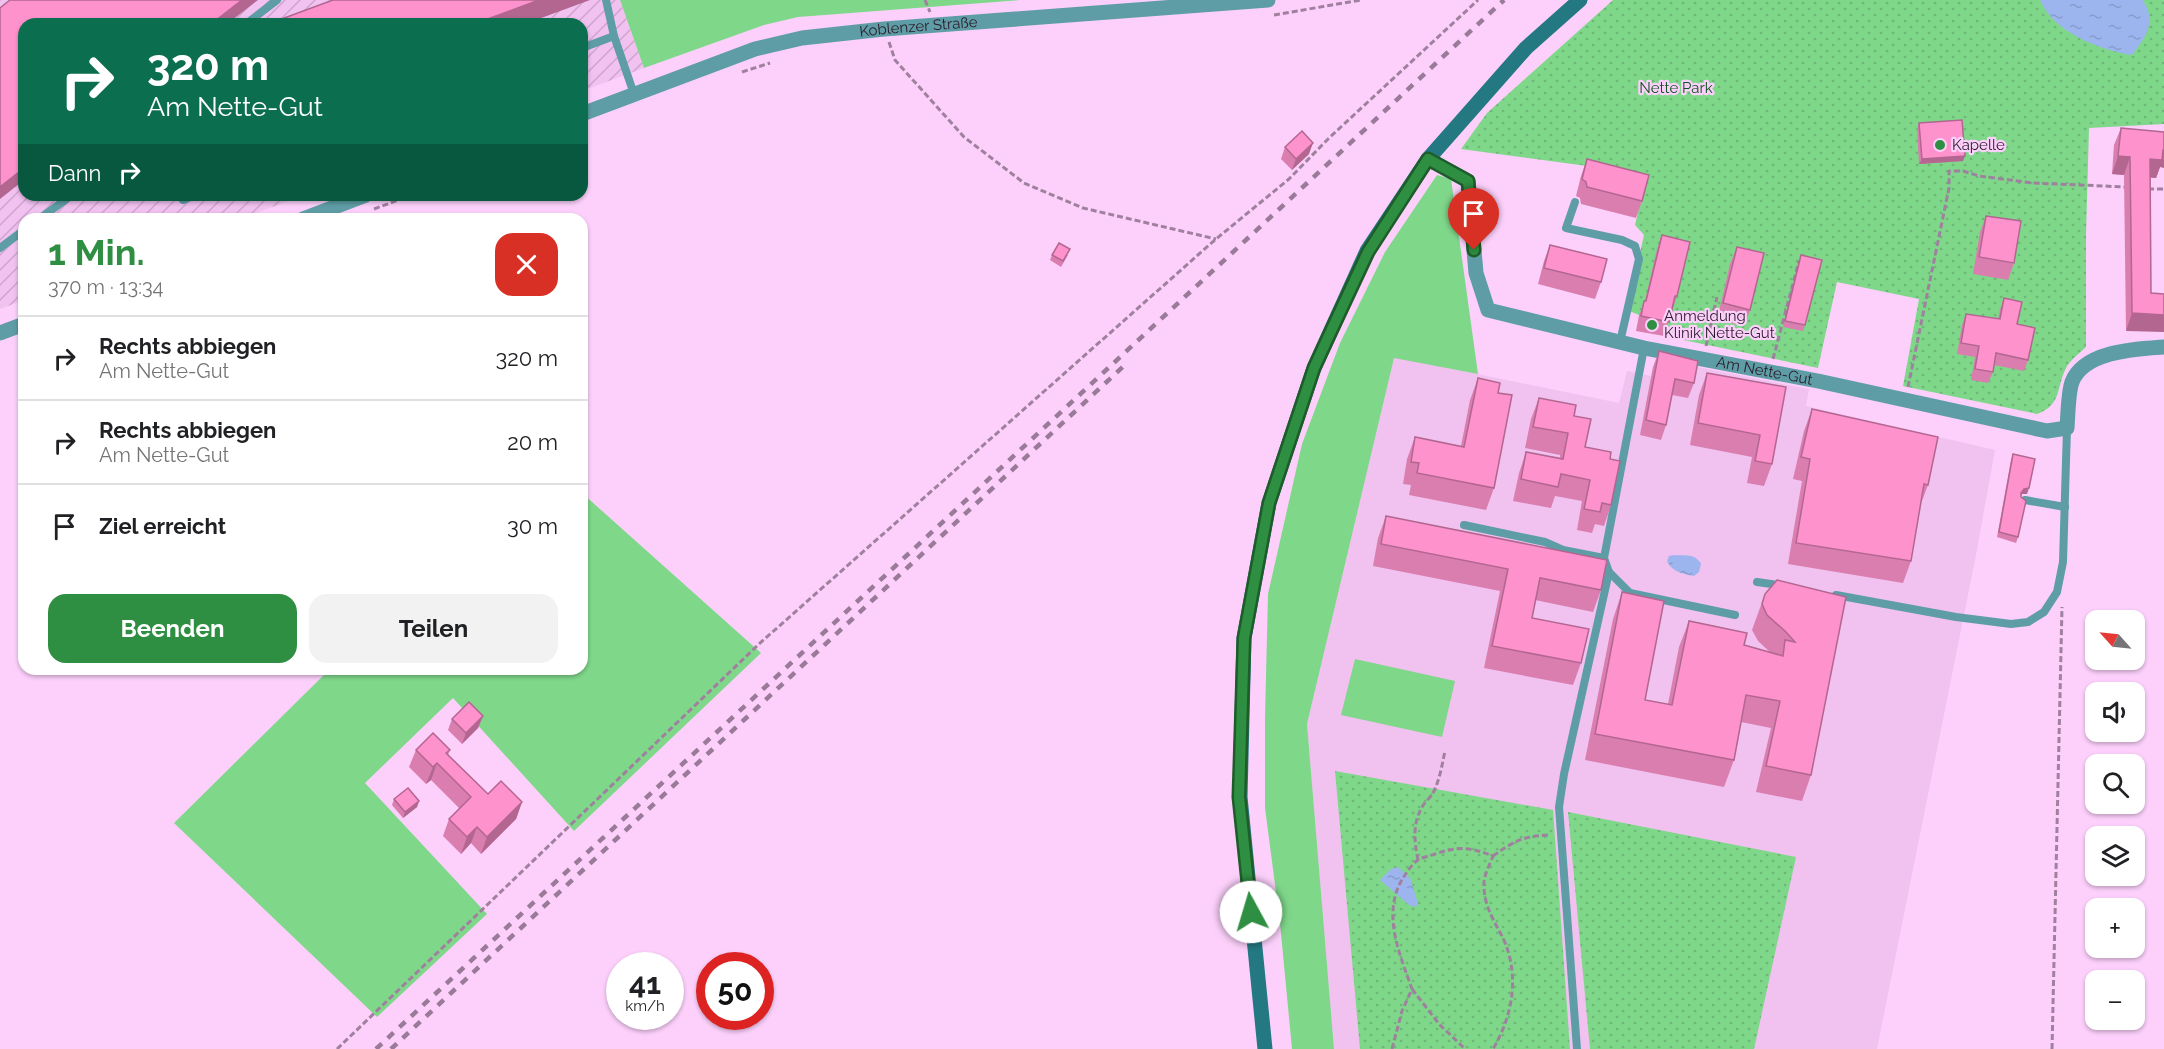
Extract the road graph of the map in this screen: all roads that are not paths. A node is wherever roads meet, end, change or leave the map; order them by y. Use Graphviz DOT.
graph roads {
  1 [pos="277,0"];
  2 [pos="606,0"];
  3 [pos="1268,0"];
  4 [pos="1580,0"];
  5 [pos="254,18"];
  6 [pos="614,36"];
  7 [pos="588,46"];
  8 [pos="634,94"];
  9 [pos="588,112"];
  10 [pos="1428,159"];
  11 [pos="64,201"];
  12 [pos="350,201"];
  13 [pos="1575,202"];
  14 [pos="47,213"];
  15 [pos="319,213"];
  16 [pos="18,234"];
  17 [pos="0,248"];
  18 [pos="18,326"];
  19 [pos="0,333"];
  20 [pos="1620,342"];
  21 [pos="2164,347"];
  22 [pos="1644,348"];
  23 [pos="2067,428"];
  24 [pos="2025,501"];
  25 [pos="2065,507"];
  26 [pos="1464,525"];
  27 [pos="1604,558"];
  28 [pos="1608,572"];
  29 [pos="1757,582"];
  30 [pos="1792,588"];
  31 [pos="1827,594"];
  32 [pos="1736,615"];
  33 [pos="1265,1049"];
  34 [pos="1577,1049"];
  1 -- 5 [label="lane"];
  2 -- 6 [label="lane"];
  3 -- 8 [label="street, Koblenzer Straße"];
  4 -- 10 [label="main road"];
  6 -- 7 [label="lane"];
  6 -- 8 [label="lane"];
  8 -- 9 [label="street, Koblenzer Straße"];
  10 -- 20 [label="street, Am Nette-Gut"];
  10 -- 33 [label="main road"];
  11 -- 14 [label="lane"];
  12 -- 15 [label="street"];
  13 -- 20 [label="lane"];
  16 -- 17 [label="lane"];
  18 -- 19 [label="street"];
  20 -- 22 [label="street, Am Nette-Gut"];
  21 -- 23 [label="street"];
  22 -- 23 [label="street, Am Nette-Gut"];
  22 -- 27 [label="lane"];
  23 -- 25 [label="lane"];
  24 -- 25 [label="lane"];
  25 -- 31 [label="lane"];
  26 -- 27 [label="lane"];
  27 -- 28 [label="lane"];
  28 -- 32 [label="lane"];
  28 -- 34 [label="lane"];
  29 -- 30 [label="lane"];
}
